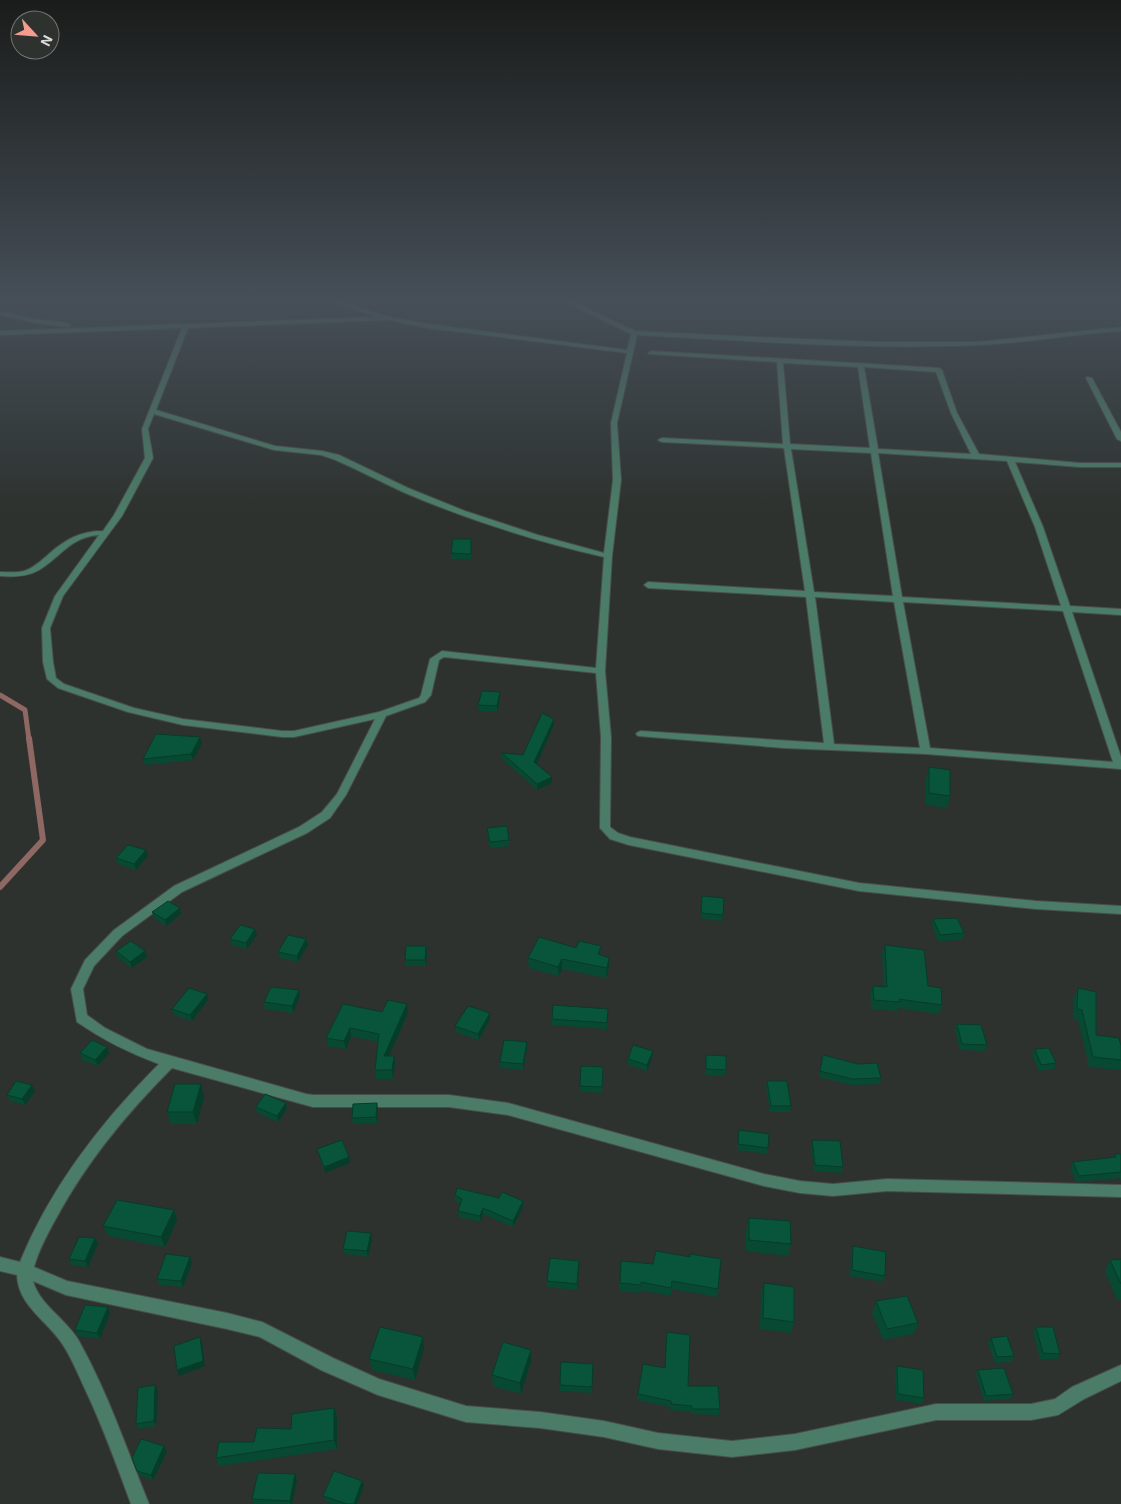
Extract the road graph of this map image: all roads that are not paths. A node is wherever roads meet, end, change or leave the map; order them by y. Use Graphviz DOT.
graph roads {
  1 [pos="168,369"];
  2 [pos="626,369"];
  3 [pos="781,369"];
  4 [pos="861,369"];
  5 [pos="923,369"];
  6 [pos="1089,378"];
  7 [pos="151,411"];
  8 [pos="662,440"];
  9 [pos="1121,440"];
  10 [pos="787,447"];
  11 [pos="873,451"];
  12 [pos="976,456"];
  13 [pos="1010,459"];
  14 [pos="1121,465"];
  15 [pos="105,533"];
  16 [pos="608,556"];
  17 [pos="0,574"];
  18 [pos="648,585"];
  19 [pos="810,595"];
  20 [pos="898,600"];
  21 [pos="1066,608"];
  22 [pos="1121,612"];
  23 [pos="600,671"];
  24 [pos="382,714"];
  25 [pos="641,734"];
  26 [pos="829,746"];
  27 [pos="926,751"];
  28 [pos="1120,766"];
  29 [pos="1121,910"];
  30 [pos="168,1063"];
  31 [pos="1121,1190"];
  32 [pos="0,1264"];
  33 [pos="24,1270"];
  34 [pos="1121,1373"];
  35 [pos="140,1504"];
  1 -- 7 [label="street"];
  2 -- 16 [label="street"];
  3 -- 10 [label="street"];
  4 -- 11 [label="street"];
  5 -- 12 [label="street"];
  6 -- 9 [label="street"];
  7 -- 15 [label="street"];
  7 -- 16 [label="street"];
  8 -- 10 [label="street"];
  10 -- 11 [label="street"];
  10 -- 19 [label="street"];
  11 -- 12 [label="street"];
  11 -- 20 [label="street"];
  12 -- 13 [label="street"];
  13 -- 14 [label="street"];
  13 -- 21 [label="street"];
  15 -- 17 [label="street"];
  15 -- 24 [label="street"];
  16 -- 23 [label="street"];
  18 -- 19 [label="street"];
  19 -- 20 [label="street"];
  19 -- 26 [label="street"];
  20 -- 21 [label="street"];
  20 -- 27 [label="street"];
  21 -- 22 [label="street"];
  21 -- 28 [label="street"];
  23 -- 24 [label="street"];
  23 -- 29 [label="street"];
  24 -- 30 [label="street"];
  25 -- 26 [label="street"];
  26 -- 27 [label="street"];
  27 -- 28 [label="street"];
  30 -- 31 [label="street"];
  30 -- 33 [label="street"];
  32 -- 33 [label="street"];
  33 -- 34 [label="street"];
  33 -- 35 [label="street"];
}
